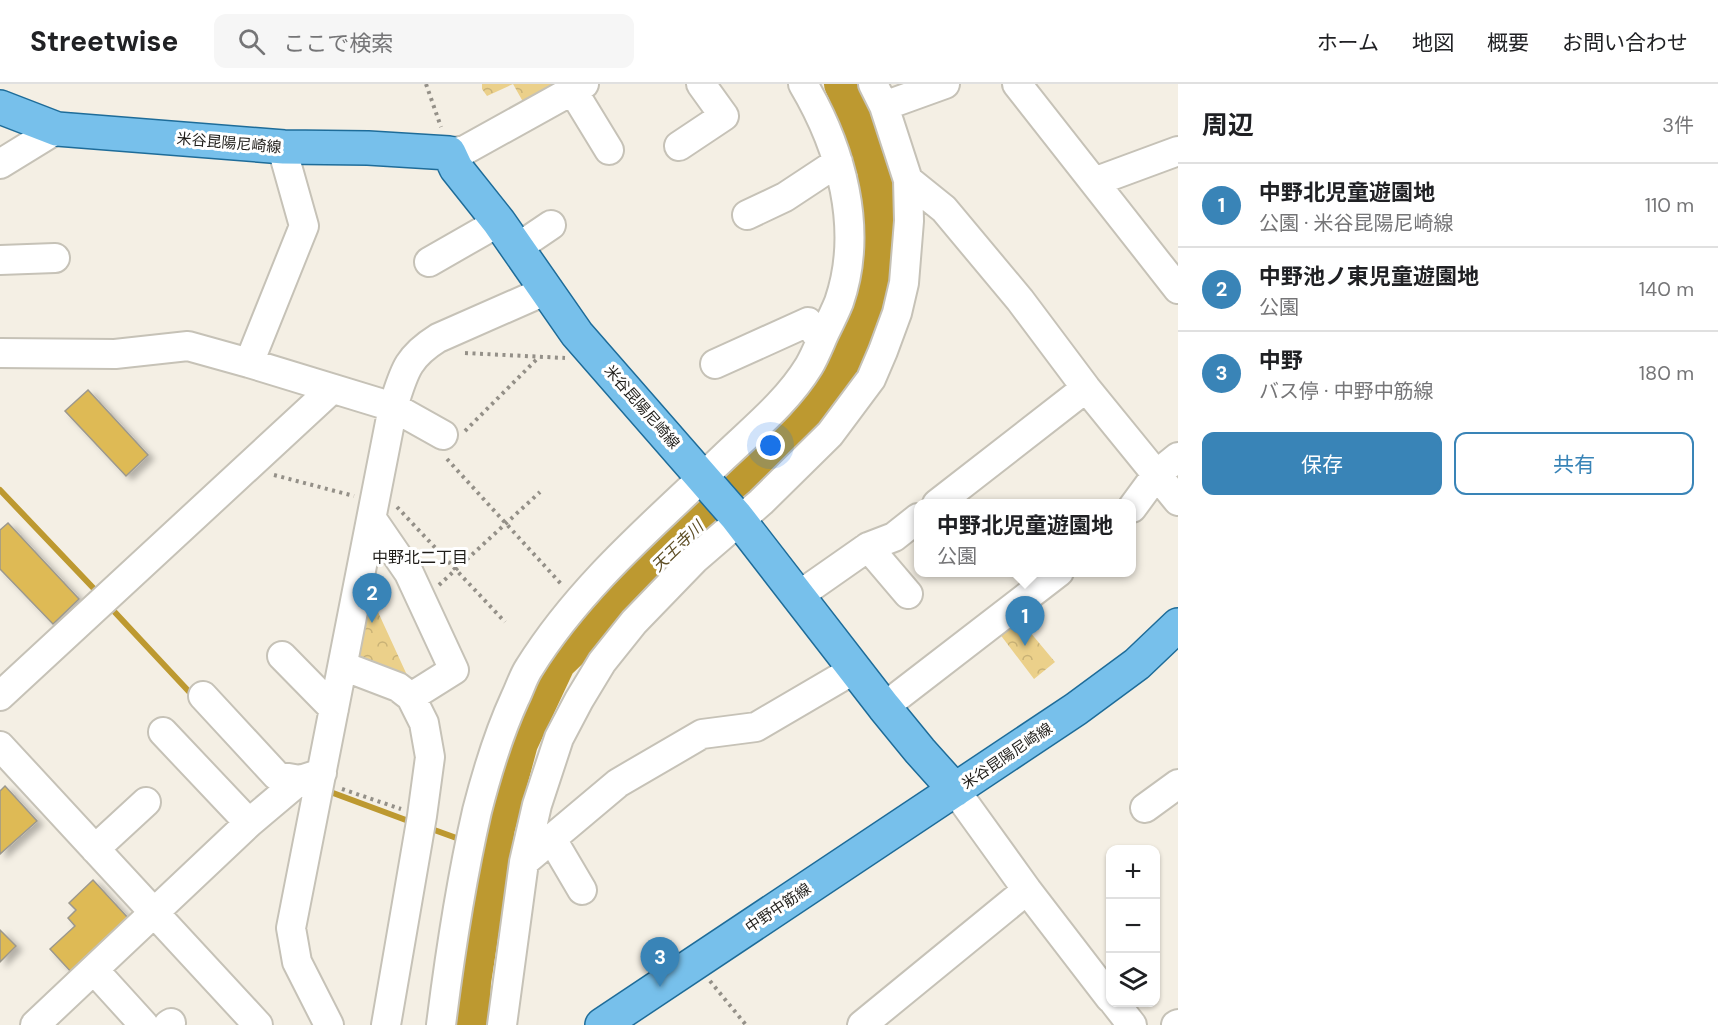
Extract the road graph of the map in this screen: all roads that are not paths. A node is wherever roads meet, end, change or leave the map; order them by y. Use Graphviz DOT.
graph roads {
  1 [pos="701,84"];
  2 [pos="803,84"];
  3 [pos="945,84"];
  4 [pos="1017,84"];
  5 [pos="578,87"];
  6 [pos="878,95"];
  7 [pos="0,107"];
  8 [pos="57,129"];
  9 [pos="679,146"];
  10 [pos="284,147"];
  11 [pos="609,150"];
  12 [pos="449,153"];
  13 [pos="1175,158"];
  14 [pos="838,162"];
  15 [pos="0,164"];
  16 [pos="908,180"];
  17 [pos="1094,182"];
  18 [pos="747,215"];
  19 [pos="551,225"];
  20 [pos="508,235"];
  21 [pos="55,258"];
  22 [pos="0,260"];
  23 [pos="429,262"];
  24 [pos="546,290"];
  25 [pos="1178,290"];
  26 [pos="821,341"];
  27 [pos="0,353"];
  28 [pos="249,363"];
  29 [pos="715,364"];
  30 [pos="1086,388"];
  31 [pos="332,390"];
  32 [pos="393,407"];
  33 [pos="443,435"];
  34 [pos="1168,465"];
  35 [pos="706,481"];
  36 [pos="943,499"];
  37 [pos="1178,501"];
  38 [pos="1136,502"];
  39 [pos="374,505"];
  40 [pos="738,518"];
  41 [pos="914,521"];
  42 [pos="868,547"];
  43 [pos="1054,577"];
  44 [pos="908,594"];
  45 [pos="798,596"];
  46 [pos="1178,625"];
  47 [pos="282,656"];
  48 [pos="344,666"];
  49 [pos="855,669"];
  50 [pos="0,696"];
  51 [pos="203,696"];
  52 [pos="411,697"];
  53 [pos="884,707"];
  54 [pos="334,709"];
  55 [pos="163,732"];
  56 [pos="0,746"];
  57 [pos="314,778"];
  58 [pos="1178,785"];
  59 [pos="955,790"];
  60 [pos="146,802"];
  61 [pos="1145,808"];
  62 [pos="249,823"];
  63 [pos="552,839"];
  64 [pos="95,849"];
  65 [pos="524,862"];
  66 [pos="582,890"];
  67 [pos="1027,890"];
  68 [pos="154,914"];
  69 [pos="94,970"];
  70 [pos="1106,993"];
  71 [pos="161,1024"];
  72 [pos="35,1025"];
  73 [pos="258,1025"];
  74 [pos="328,1025"];
  75 [pos="386,1025"];
  76 [pos="441,1025"];
  77 [pos="502,1025"];
  78 [pos="602,1025"];
  79 [pos="862,1025"];
  1 -- 9 [label="street"];
  2 -- 14 [label="street"];
  3 -- 6 [label="street"];
  4 -- 17 [label="street"];
  5 -- 11 [label="street"];
  5 -- 12 [label="street"];
  6 -- 16 [label="street"];
  7 -- 8 [label="main road, 米谷昆陽尼崎線"];
  8 -- 10 [label="main road, 米谷昆陽尼崎線"];
  8 -- 15 [label="street"];
  10 -- 12 [label="main road, 米谷昆陽尼崎線"];
  10 -- 28 [label="street"];
  12 -- 20 [label="main road, 米谷昆陽尼崎線"];
  13 -- 17 [label="street"];
  14 -- 18 [label="street"];
  14 -- 26 [label="street"];
  16 -- 30 [label="street"];
  16 -- 40 [label="street"];
  17 -- 25 [label="street"];
  19 -- 20 [label="street"];
  20 -- 23 [label="street"];
  20 -- 24 [label="main road, 米谷昆陽尼崎線"];
  21 -- 22 [label="street"];
  24 -- 32 [label="street"];
  24 -- 35 [label="main road, 米谷昆陽尼崎線"];
  26 -- 29 [label="street"];
  26 -- 35 [label="street"];
  27 -- 28 [label="street"];
  28 -- 31 [label="street"];
  30 -- 34 [label="street"];
  30 -- 36 [label="street"];
  31 -- 32 [label="street"];
  31 -- 50 [label="street"];
  32 -- 33 [label="street"];
  32 -- 39 [label="street"];
  34 -- 37 [label="street"];
  34 -- 38 [label="street"];
  35 -- 40 [label="main road, 米谷昆陽尼崎線"];
  35 -- 76 [label="street"];
  39 -- 48 [label="street"];
  39 -- 52 [label="street"];
  40 -- 45 [label="main road, 米谷昆陽尼崎線"];
  40 -- 65 [label="street"];
  41 -- 42 [label="street"];
  42 -- 44 [label="street"];
  42 -- 45 [label="street"];
  43 -- 53 [label="street"];
  45 -- 49 [label="main road, 米谷昆陽尼崎線"];
  46 -- 59 [label="main road, 米谷昆陽尼崎線"];
  47 -- 54 [label="street"];
  48 -- 52 [label="street"];
  48 -- 54 [label="street"];
  49 -- 53 [label="main road, 米谷昆陽尼崎線"];
  49 -- 63 [label="street"];
  51 -- 57 [label="street"];
  52 -- 75 [label="street"];
  53 -- 59 [label="main road, 米谷昆陽尼崎線"];
  54 -- 57 [label="street"];
  55 -- 62 [label="street"];
  56 -- 64 [label="street"];
  57 -- 62 [label="street"];
  57 -- 74 [label="street"];
  58 -- 61 [label="street"];
  59 -- 67 [label="street"];
  59 -- 78 [label="main road, 中野中筋線"];
  60 -- 64 [label="street"];
  62 -- 68 [label="street"];
  63 -- 65 [label="street"];
  63 -- 66 [label="street"];
  64 -- 68 [label="street"];
  65 -- 77 [label="street"];
  67 -- 70 [label="street"];
  67 -- 79 [label="street"];
  68 -- 69 [label="street"];
  68 -- 73 [label="street"];
  69 -- 71 [label="street"];
  69 -- 72 [label="street"];
}
